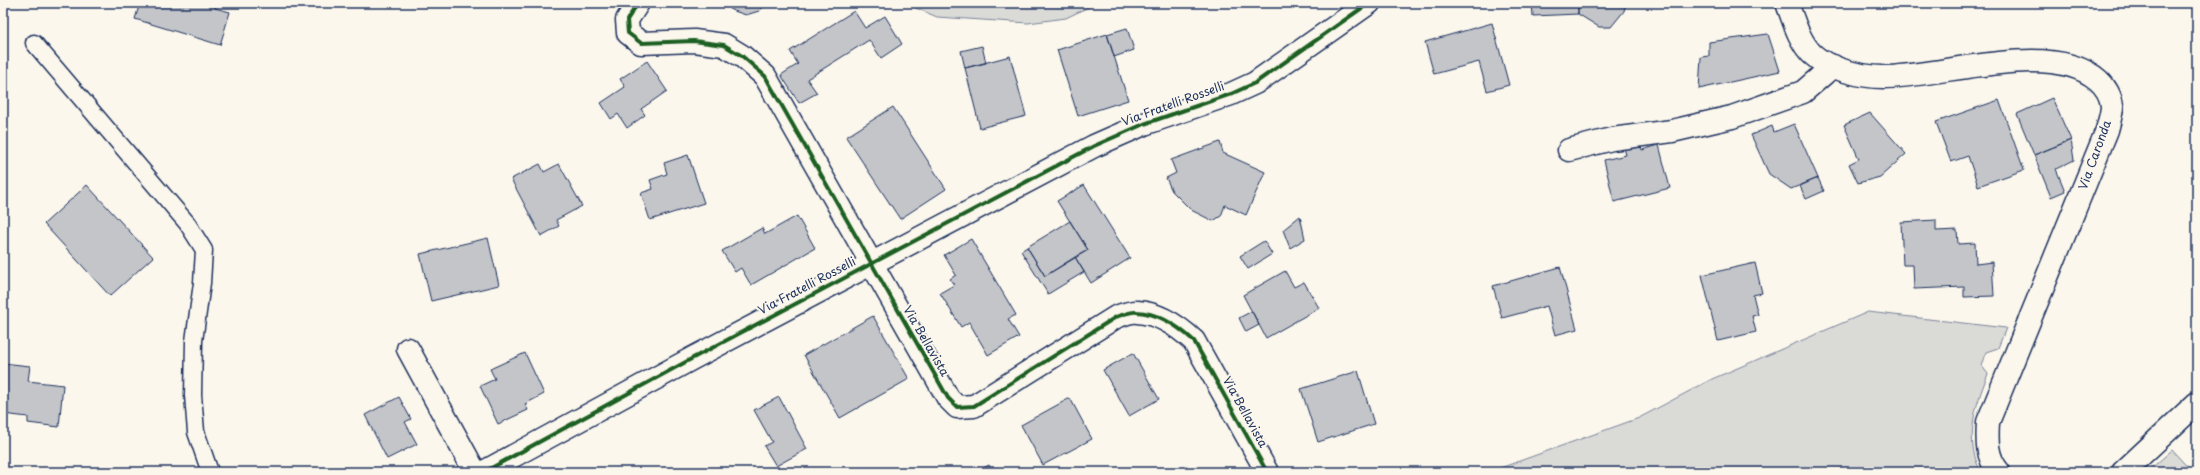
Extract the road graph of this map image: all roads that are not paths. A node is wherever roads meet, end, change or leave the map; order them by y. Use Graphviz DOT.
graph roads {
  1 [pos="638,3"];
  2 [pos="1369,3"];
  3 [pos="1787,3"];
  4 [pos="34,43"];
  5 [pos="1833,66"];
  6 [pos="1569,150"];
  7 [pos="870,264"];
  8 [pos="408,348"];
  9 [pos="2197,403"];
  10 [pos="210,472"];
  11 [pos="475,472"];
  12 [pos="484,472"];
  13 [pos="1267,472"];
  14 [pos="1999,472"];
  15 [pos="2123,472"];
  1 -- 7 [label="street, Via Bellavista"];
  2 -- 7 [label="street, Via Fratelli Rosselli"];
  3 -- 5 [label="street, Via Caronda"];
  4 -- 10 [label="lane"];
  5 -- 6 [label="street"];
  5 -- 14 [label="street, Via Caronda"];
  7 -- 12 [label="street, Via Fratelli Rosselli"];
  7 -- 13 [label="street, Via Bellavista"];
  8 -- 11 [label="street"];
  9 -- 15 [label="street"];
}
